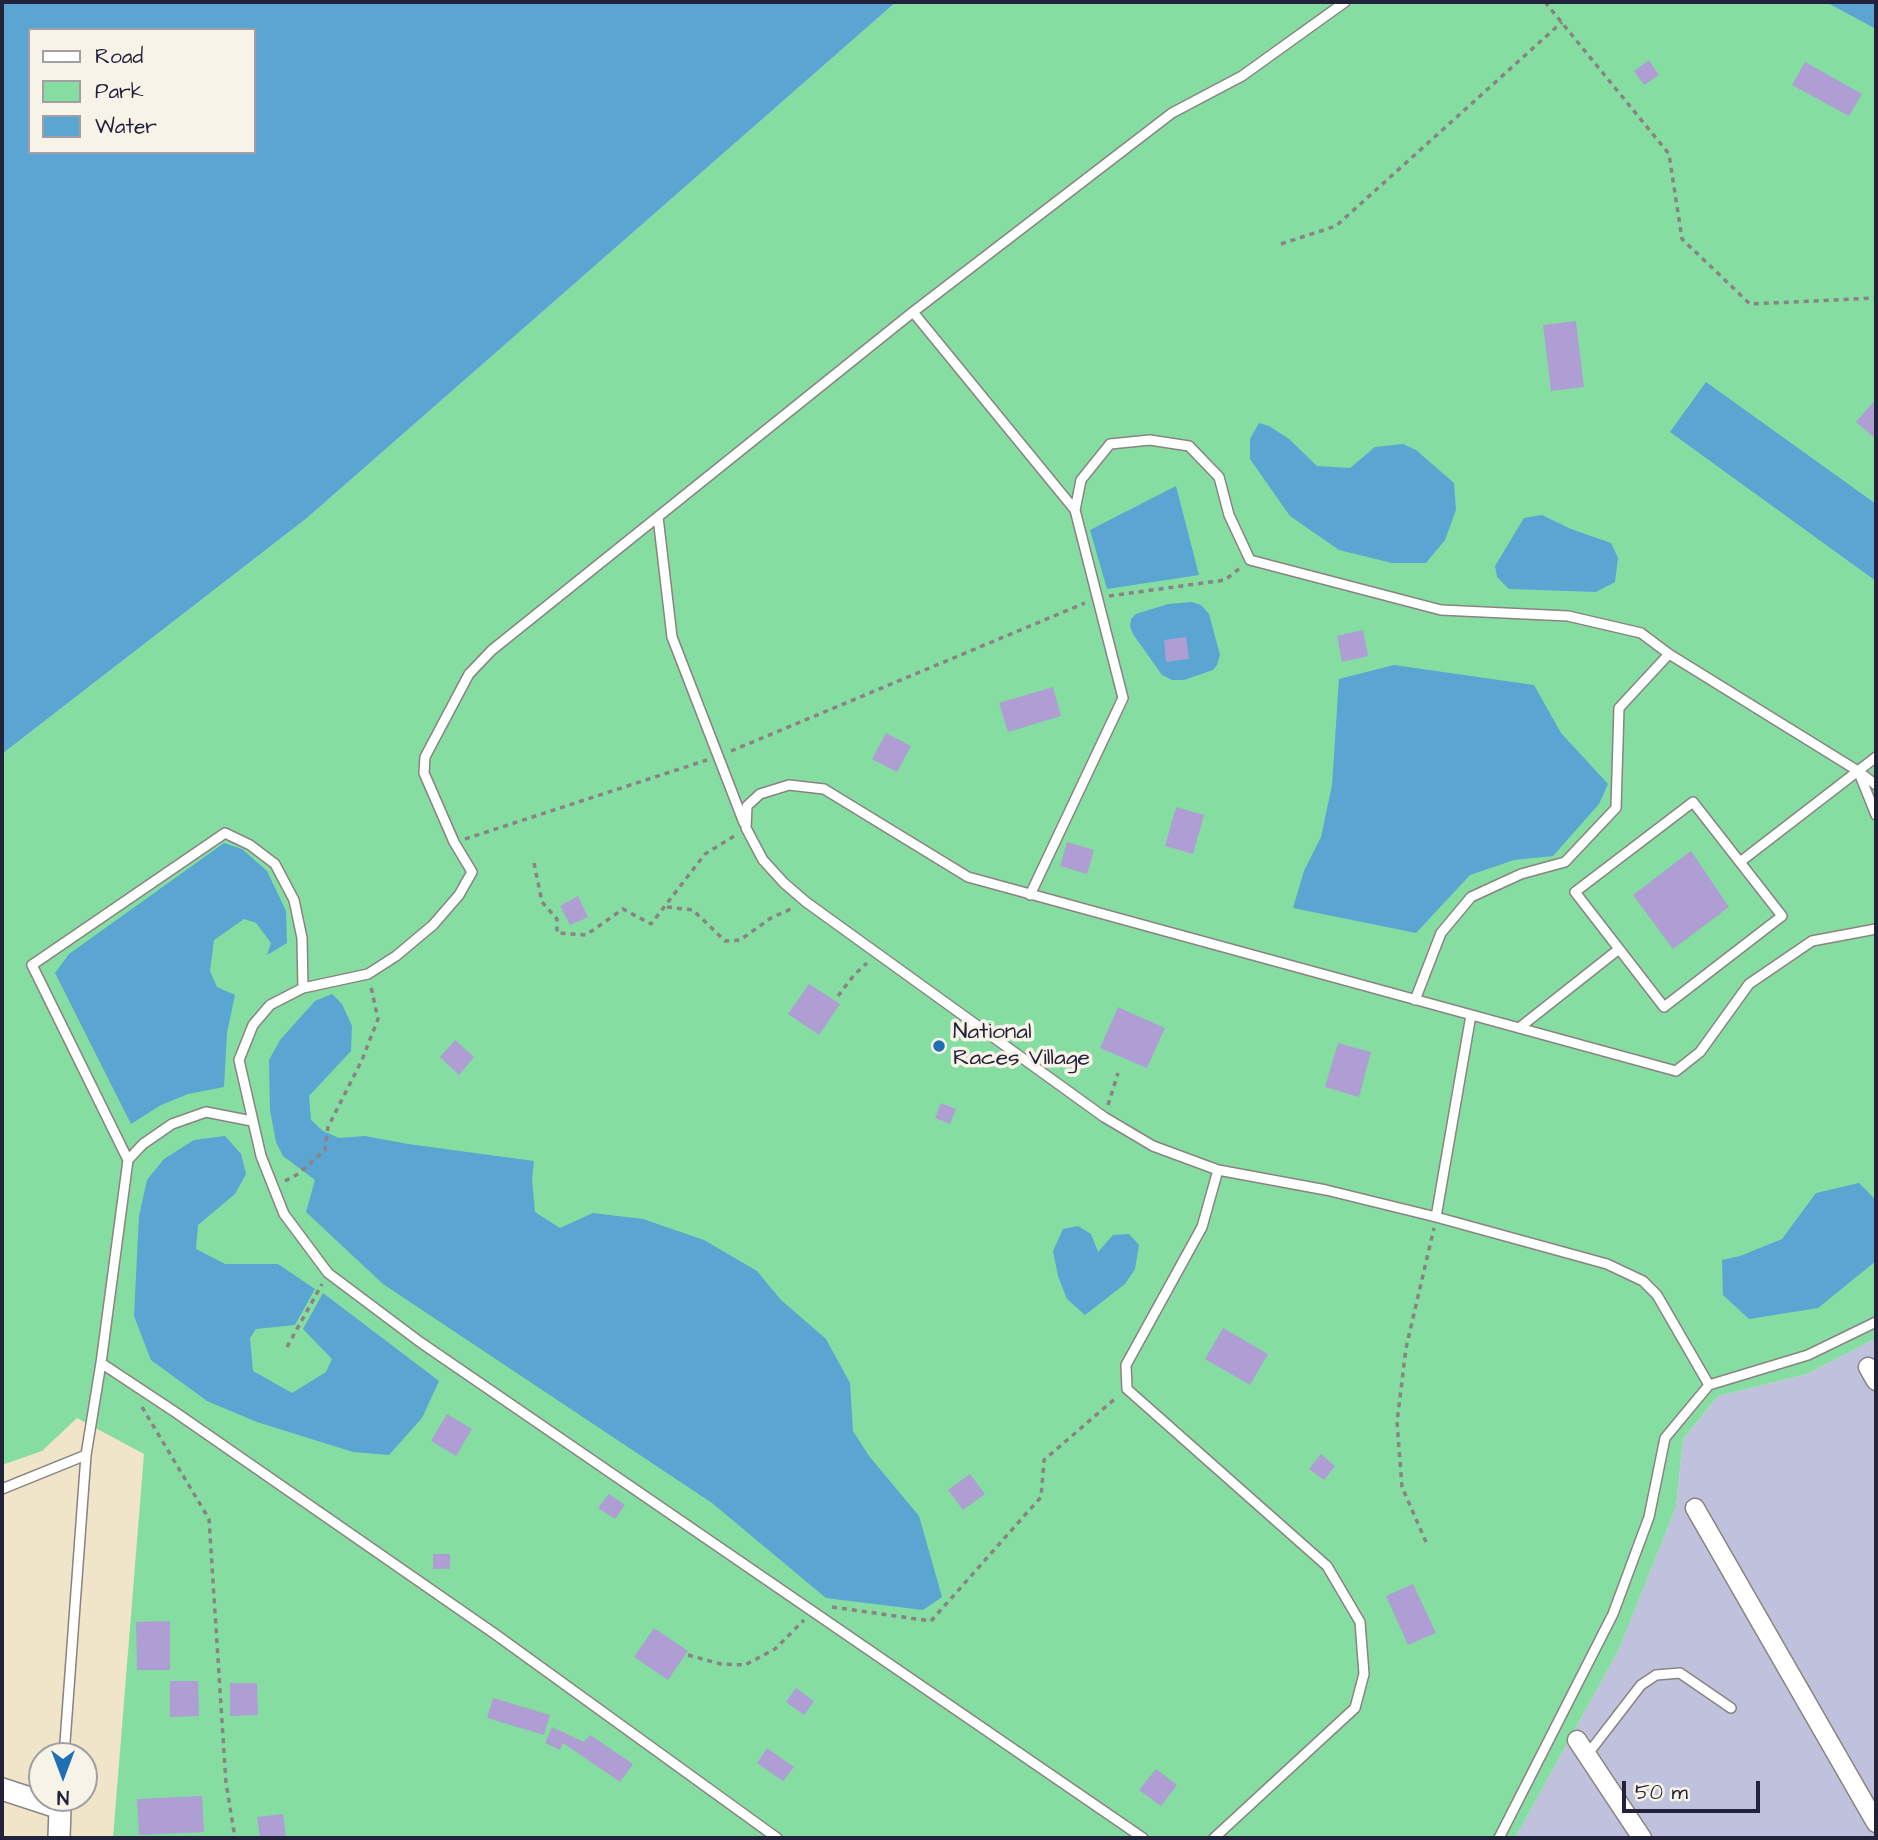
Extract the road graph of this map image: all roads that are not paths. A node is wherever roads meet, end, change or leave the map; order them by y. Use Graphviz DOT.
graph roads {
  1 [pos="1345,2"];
  2 [pos="913,312"];
  3 [pos="1074,510"];
  4 [pos="658,517"];
  5 [pos="1669,654"];
  6 [pos="1876,757"];
  7 [pos="1858,771"];
  8 [pos="1876,785"];
  9 [pos="1876,815"];
  10 [pos="746,828"];
  11 [pos="1740,862"];
  12 [pos="1030,895"];
  13 [pos="1876,929"];
  14 [pos="1619,949"];
  15 [pos="303,988"];
  16 [pos="1415,1000"];
  17 [pos="1471,1015"];
  18 [pos="1519,1028"];
  19 [pos="252,1121"];
  20 [pos="128,1160"];
  21 [pos="1218,1170"];
  22 [pos="1436,1217"];
  23 [pos="1876,1322"];
  24 [pos="101,1363"];
  25 [pos="1709,1385"];
  26 [pos="86,1455"];
  27 [pos="2,1489"];
  28 [pos="1695,1508"];
  29 [pos="1731,1708"];
  30 [pos="65,1742"];
  31 [pos="1582,1747"];
  32 [pos="2,1789"];
  33 [pos="28,1795"];
  34 [pos="60,1812"];
  35 [pos="1876,1823"];
  36 [pos="59,1838"];
  37 [pos="777,1838"];
  38 [pos="1143,1838"];
  39 [pos="1213,1838"];
  40 [pos="1499,1838"];
  41 [pos="1642,1838"];
  1 -- 2 [label="lane"];
  2 -- 3 [label="lane"];
  2 -- 4 [label="lane"];
  3 -- 5 [label="lane"];
  3 -- 12 [label="lane"];
  4 -- 10 [label="lane"];
  4 -- 15 [label="lane"];
  5 -- 7 [label="lane"];
  5 -- 16 [label="lane"];
  6 -- 7 [label="lane"];
  7 -- 8 [label="lane"];
  7 -- 9 [label="lane"];
  7 -- 11 [label="lane"];
  10 -- 12 [label="lane"];
  10 -- 21 [label="lane"];
  11 -- 14 [label="lane"];
  11 -- 14 [label="lane"];
  12 -- 16 [label="lane"];
  13 -- 18 [label="lane"];
  14 -- 18 [label="lane"];
  15 -- 19 [label="lane"];
  15 -- 20 [label="lane"];
  16 -- 17 [label="lane"];
  17 -- 18 [label="lane"];
  17 -- 22 [label="lane"];
  19 -- 20 [label="lane"];
  19 -- 38 [label="lane"];
  20 -- 24 [label="lane"];
  21 -- 22 [label="lane"];
  21 -- 39 [label="lane"];
  22 -- 25 [label="lane"];
  23 -- 25 [label="lane"];
  24 -- 26 [label="lane"];
  24 -- 37 [label="lane"];
  25 -- 40 [label="lane"];
  26 -- 27 [label="lane"];
  26 -- 30 [label="lane"];
  28 -- 35 [label="street"];
  29 -- 31 [label="lane"];
  31 -- 41 [label="street"];
  32 -- 33 [label="street"];
  34 -- 36 [label="street"];
}
